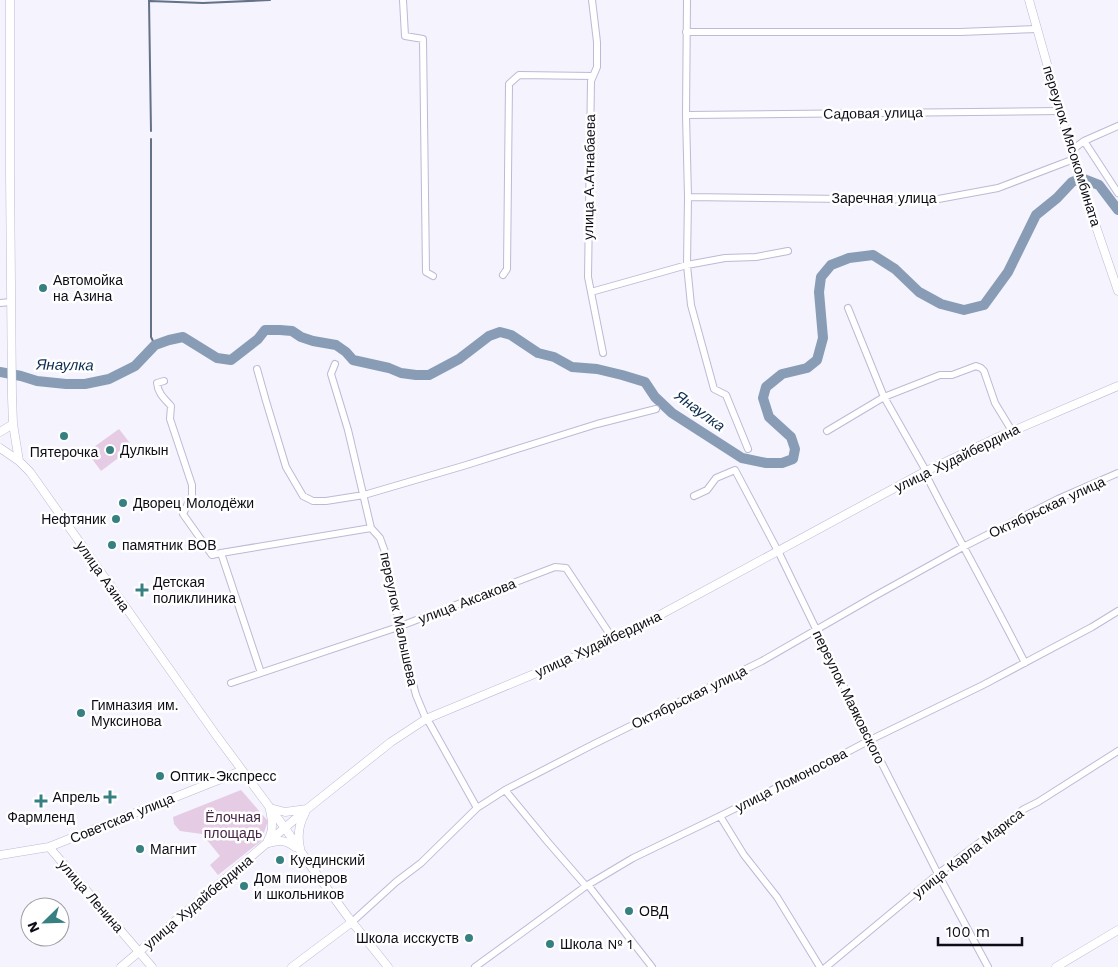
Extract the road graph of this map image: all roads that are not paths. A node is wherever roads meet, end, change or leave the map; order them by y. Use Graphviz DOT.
graph roads {
  1 [pos="10,0"];
  2 [pos="403,0"];
  3 [pos="592,0"];
  4 [pos="686,0"];
  5 [pos="1029,0"];
  6 [pos="1037,29"];
  7 [pos="686,32"];
  8 [pos="593,76"];
  9 [pos="1060,111"];
  10 [pos="686,115"];
  11 [pos="1118,126"];
  12 [pos="1084,141"];
  13 [pos="1073,154"];
  14 [pos="1118,193"];
  15 [pos="688,197"];
  16 [pos="788,251"];
  17 [pos="687,265"];
  18 [pos="502,275"];
  19 [pos="433,276"];
  20 [pos="1118,291"];
  21 [pos="591,292"];
  22 [pos="0,302"];
  23 [pos="11,302"];
  24 [pos="848,308"];
  25 [pos="603,354"];
  26 [pos="335,364"];
  27 [pos="258,369"];
  28 [pos="164,381"];
  29 [pos="1118,386"];
  30 [pos="884,397"];
  31 [pos="656,409"];
  32 [pos="13,424"];
  33 [pos="827,431"];
  34 [pos="1012,431"];
  35 [pos="0,432"];
  36 [pos="0,448"];
  37 [pos="748,449"];
  38 [pos="19,461"];
  39 [pos="926,471"];
  40 [pos="1118,473"];
  41 [pos="364,495"];
  42 [pos="694,496"];
  43 [pos="371,528"];
  44 [pos="963,547"];
  45 [pos="778,551"];
  46 [pos="221,554"];
  47 [pos="1118,611"];
  48 [pos="398,627"];
  49 [pos="816,631"];
  50 [pos="613,639"];
  51 [pos="1025,663"];
  52 [pos="261,673"];
  53 [pos="231,683"];
  54 [pos="426,720"];
  55 [pos="870,740"];
  56 [pos="1118,751"];
  57 [pos="241,771"];
  58 [pos="505,790"];
  59 [pos="269,808"];
  60 [pos="477,808"];
  61 [pos="307,809"];
  62 [pos="720,816"];
  63 [pos="285,828"];
  64 [pos="265,845"];
  65 [pos="49,847"];
  66 [pos="301,851"];
  67 [pos="0,855"];
  68 [pos="938,874"];
  69 [pos="587,886"];
  70 [pos="352,922"];
  71 [pos="1118,930"];
  72 [pos="139,951"];
  73 [pos="120,967"];
  74 [pos="152,967"];
  75 [pos="292,967"];
  76 [pos="388,967"];
  77 [pos="475,967"];
  78 [pos="652,967"];
  79 [pos="820,967"];
  80 [pos="826,967"];
  81 [pos="988,967"];
  82 [pos="1056,967"];
  1 -- 23 [label="street"];
  2 -- 19 [label="street"];
  3 -- 8 [label="street, улица А.Атнабаева"];
  4 -- 7 [label="street"];
  5 -- 6 [label="street, переулок Мясокомбината"];
  6 -- 7 [label="street"];
  6 -- 9 [label="street, переулок Мясокомбината"];
  7 -- 10 [label="street"];
  8 -- 18 [label="street"];
  8 -- 21 [label="street, улица А.Атнабаева"];
  9 -- 10 [label="street, Садовая улица"];
  9 -- 13 [label="street, переулок Мясокомбината"];
  10 -- 15 [label="street"];
  11 -- 12 [label="street"];
  12 -- 13 [label="street"];
  12 -- 14 [label="street"];
  13 -- 15 [label="street, Заречная улица"];
  13 -- 20 [label="street, переулок Мясокомбината"];
  15 -- 17 [label="street"];
  16 -- 17 [label="street"];
  17 -- 21 [label="street"];
  17 -- 37 [label="street"];
  21 -- 25 [label="street, улица А.Атнабаева"];
  22 -- 23 [label="street"];
  23 -- 32 [label="street"];
  24 -- 30 [label="street"];
  26 -- 41 [label="street, переулок Малышева"];
  27 -- 41 [label="street"];
  28 -- 46 [label="street"];
  29 -- 34 [label="street, улица Худайбердина"];
  30 -- 33 [label="street"];
  30 -- 34 [label="street"];
  30 -- 39 [label="street"];
  31 -- 41 [label="street"];
  32 -- 35 [label="street"];
  32 -- 38 [label="street"];
  34 -- 39 [label="street, улица Худайбердина"];
  36 -- 38 [label="street, улица Азина"];
  38 -- 57 [label="street, улица Азина"];
  39 -- 44 [label="street"];
  39 -- 45 [label="street, улица Худайбердина"];
  40 -- 44 [label="street, Октябрьская улица"];
  41 -- 43 [label="street, переулок Малышева"];
  42 -- 45 [label="street, переулок Маяковского"];
  43 -- 46 [label="street"];
  43 -- 48 [label="street, переулок Малышева"];
  44 -- 49 [label="street, Октябрьская улица"];
  44 -- 51 [label="street"];
  45 -- 49 [label="street, переулок Маяковского"];
  45 -- 50 [label="street, улица Худайбердина"];
  46 -- 52 [label="street"];
  47 -- 51 [label="street, улица Ломоносова"];
  48 -- 50 [label="street, улица Аксакова"];
  48 -- 52 [label="street, улица Аксакова"];
  48 -- 54 [label="street, переулок Малышева"];
  49 -- 55 [label="street, переулок Маяковского"];
  49 -- 58 [label="street, Октябрьская улица"];
  50 -- 54 [label="street, улица Худайбердина"];
  51 -- 55 [label="street, улица Ломоносова"];
  52 -- 53 [label="street, улица Аксакова"];
  54 -- 60 [label="street, переулок Малышева"];
  54 -- 61 [label="street, улица Худайбердина"];
  55 -- 62 [label="street, улица Ломоносова"];
  55 -- 68 [label="street, переулок Маяковского"];
  56 -- 68 [label="street, улица Карла Маркса"];
  57 -- 59 [label="street, улица Азина"];
  57 -- 65 [label="street, Советская улица"];
  58 -- 60 [label="street, Октябрьская улица"];
  58 -- 69 [label="street"];
  59 -- 61 [label="street"];
  59 -- 63 [label="street, улица Азина"];
  59 -- 64 [label="street"];
  60 -- 70 [label="street, Октябрьская улица"];
  61 -- 63 [label="street, улица Худайбердина"];
  61 -- 66 [label="street"];
  62 -- 69 [label="street, улица Ломоносова"];
  62 -- 79 [label="street"];
  63 -- 64 [label="street, улица Худайбердина"];
  63 -- 66 [label="street, улица Азина"];
  64 -- 66 [label="street"];
  64 -- 72 [label="street, улица Худайбердина"];
  65 -- 67 [label="street, Советская улица"];
  65 -- 72 [label="street, улица Ленина"];
  66 -- 70 [label="street, улица Азина"];
  68 -- 80 [label="street, улица Карла Маркса"];
  68 -- 81 [label="street, переулок Маяковского"];
  69 -- 77 [label="street, улица Ломоносова"];
  69 -- 78 [label="street"];
  70 -- 75 [label="street, Октябрьская улица"];
  70 -- 76 [label="street, улица Азина"];
  71 -- 82 [label="street"];
  72 -- 73 [label="street, улица Худайбердина"];
  72 -- 74 [label="street, улица Ленина"];
}
